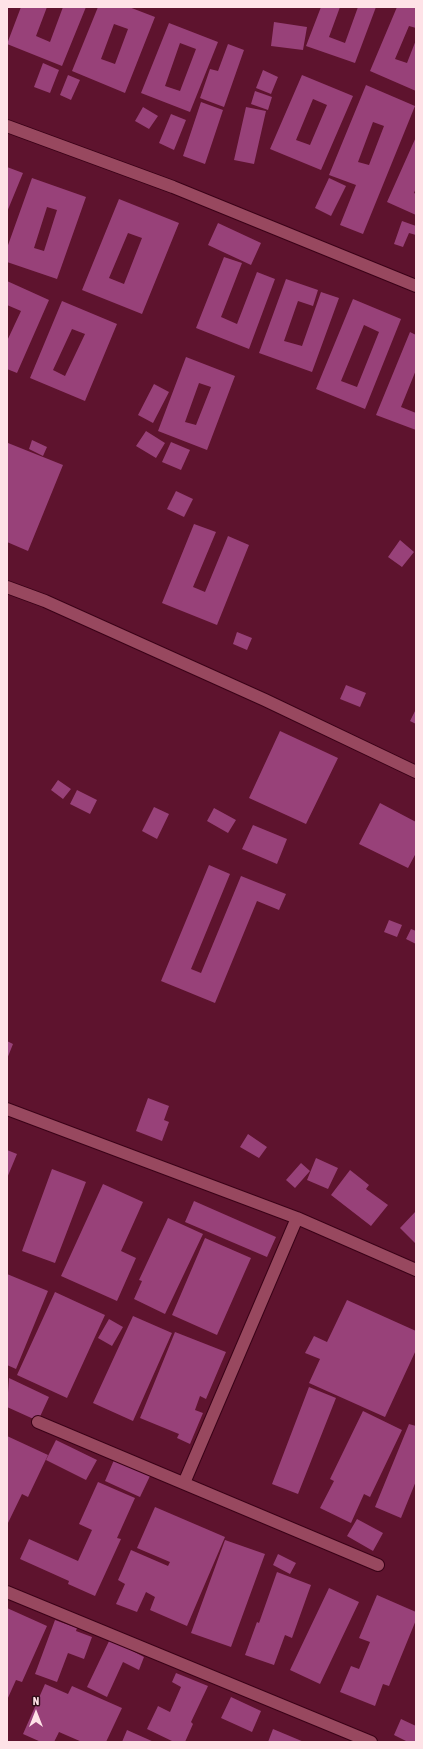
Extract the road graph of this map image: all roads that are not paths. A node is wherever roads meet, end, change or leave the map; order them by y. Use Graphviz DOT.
graph roads {
  1 [pos="7,126"];
  2 [pos="416,286"];
  3 [pos="7,587"];
  4 [pos="416,772"];
  5 [pos="7,1109"];
  6 [pos="297,1218"];
  7 [pos="416,1270"];
  8 [pos="38,1422"];
  9 [pos="184,1483"];
  10 [pos="378,1565"];
  11 [pos="7,1592"];
  12 [pos="372,1742"];
  1 -- 2 [label="street"];
  3 -- 4 [label="street"];
  5 -- 6 [label="street"];
  6 -- 7 [label="street"];
  6 -- 9 [label="street"];
  8 -- 9 [label="street"];
  9 -- 10 [label="street"];
  11 -- 12 [label="street"];
}
